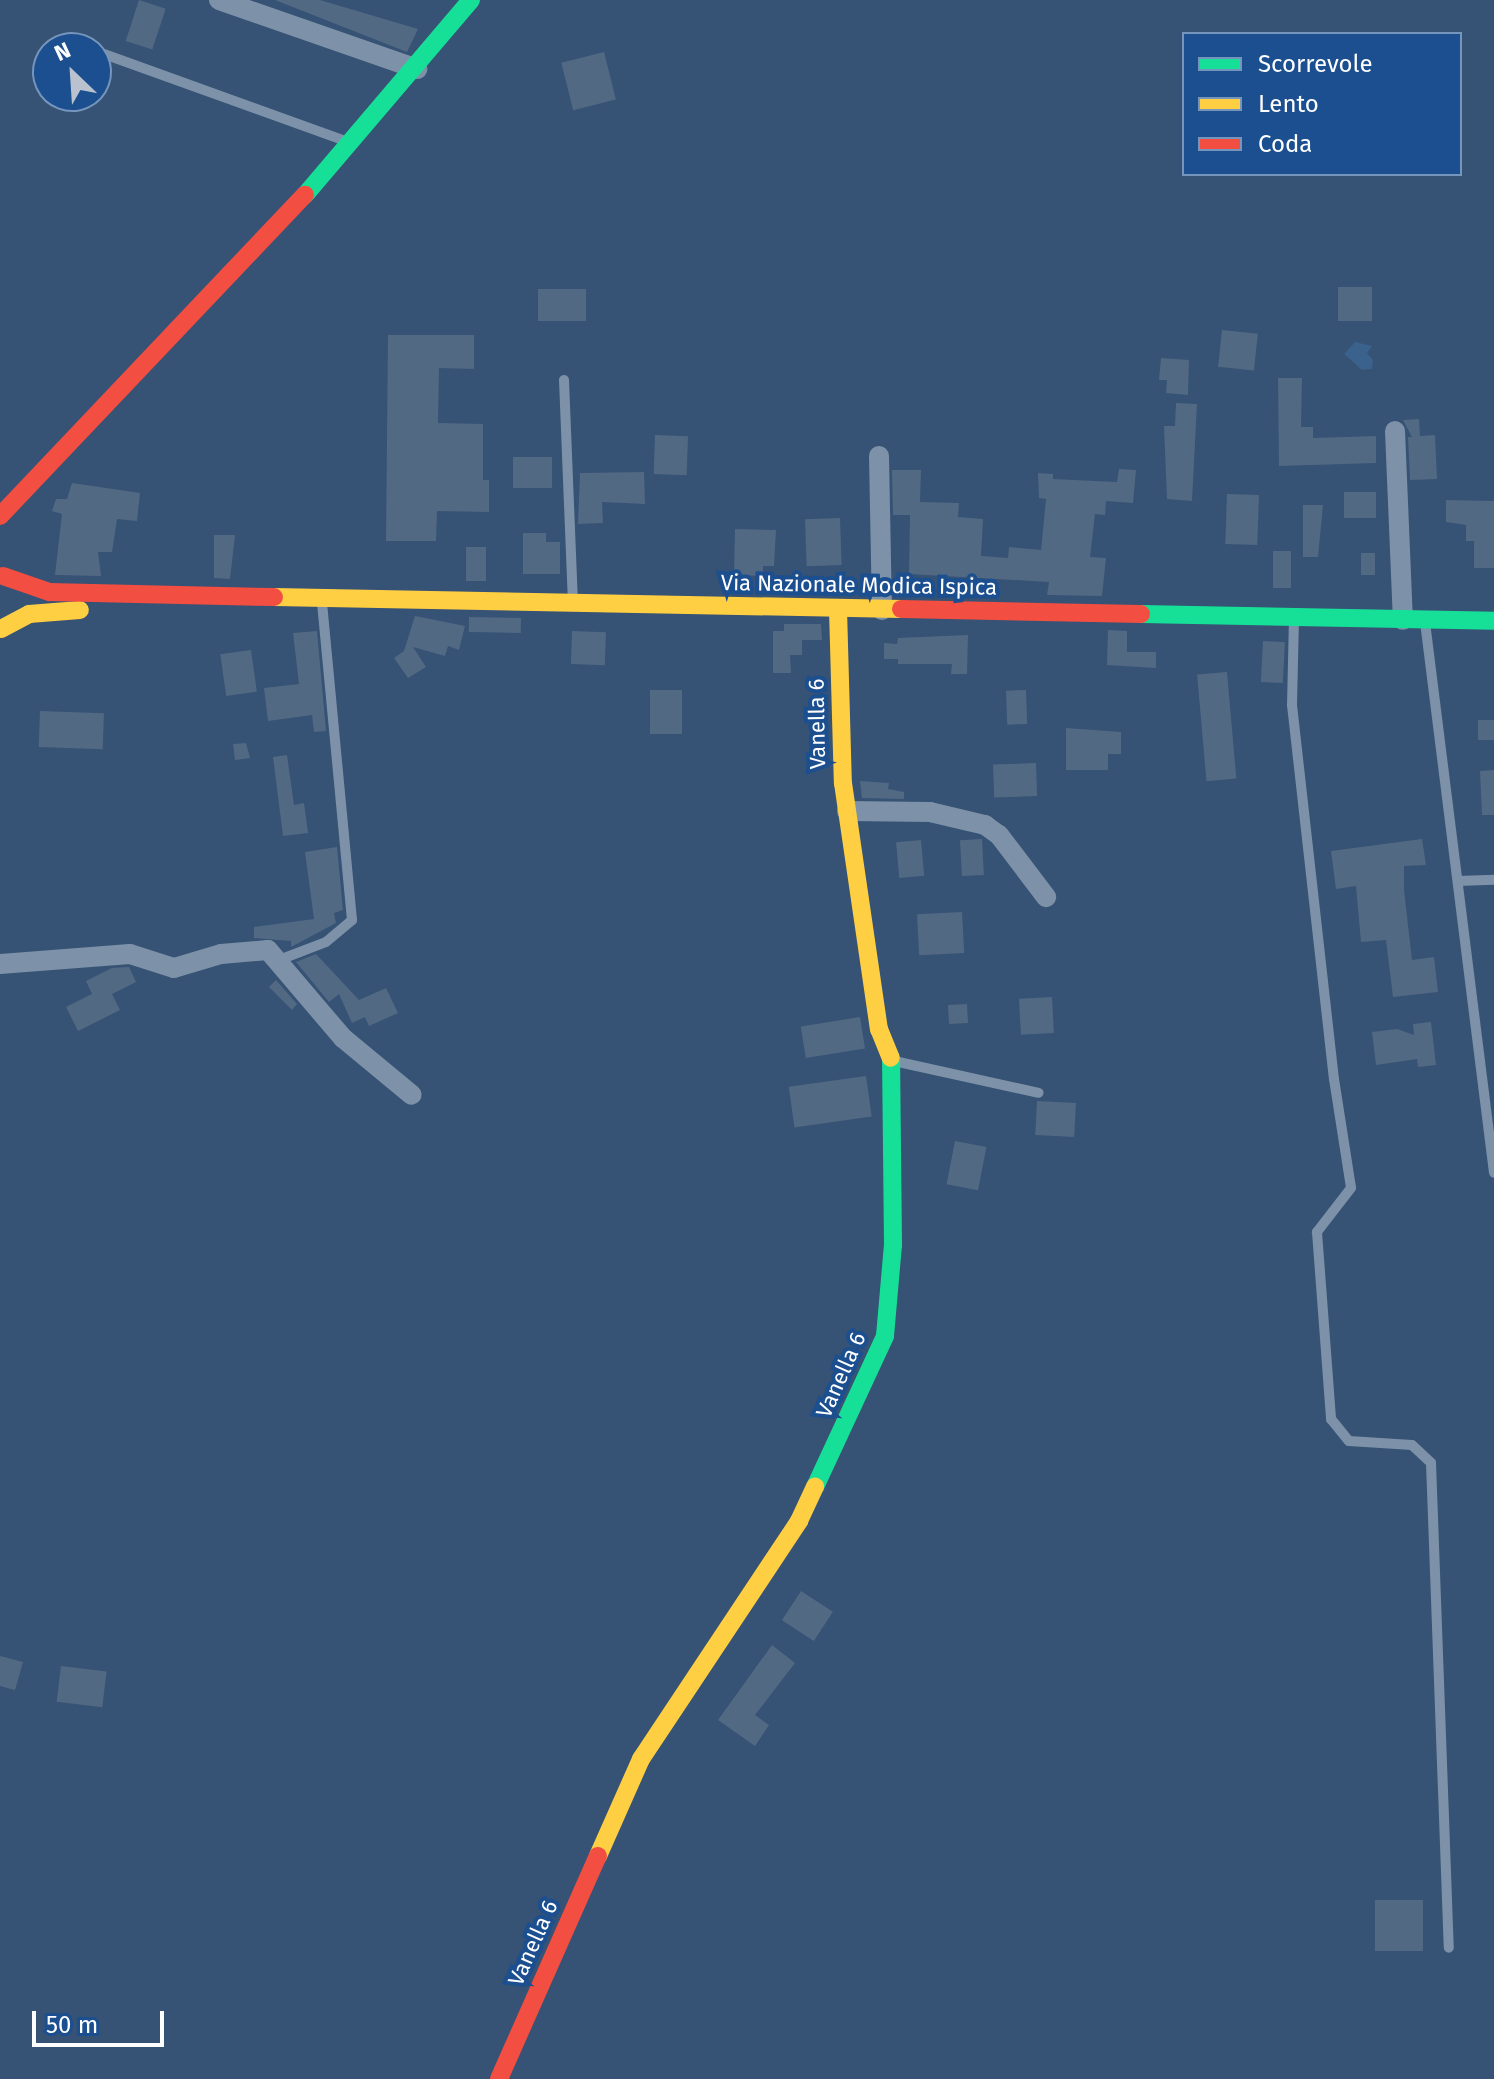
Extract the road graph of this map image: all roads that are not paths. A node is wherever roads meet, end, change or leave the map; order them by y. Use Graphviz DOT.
graph roads {
  1 [pos="219,0"];
  2 [pos="471,0"];
  3 [pos="112,57"];
  4 [pos="417,69"];
  5 [pos="353,144"];
  6 [pos="564,380"];
  7 [pos="1395,431"];
  8 [pos="879,456"];
  9 [pos="0,518"];
  10 [pos="1,574"];
  11 [pos="224,597"];
  12 [pos="321,599"];
  13 [pos="573,603"];
  14 [pos="838,609"];
  15 [pos="882,610"];
  16 [pos="1294,616"];
  17 [pos="1403,620"];
  18 [pos="1424,620"];
  19 [pos="1494,621"];
  20 [pos="0,630"];
  21 [pos="847,811"];
  22 [pos="1494,880"];
  23 [pos="1458,881"];
  24 [pos="1046,897"];
  25 [pos="279,960"];
  26 [pos="0,964"];
  27 [pos="892,1061"];
  28 [pos="1039,1093"];
  29 [pos="412,1095"];
  30 [pos="1494,1173"];
  31 [pos="1449,1948"];
  32 [pos="499,2079"];
  1 -- 4 [label="street"];
  2 -- 4 [label="street"];
  3 -- 5 [label="lane"];
  4 -- 5 [label="street"];
  5 -- 9 [label="street"];
  6 -- 13 [label="lane"];
  7 -- 17 [label="street"];
  8 -- 15 [label="street"];
  10 -- 11 [label="street"];
  10 -- 20 [label="street"];
  11 -- 12 [label="street, Via Nazionale Modica Ispica"];
  11 -- 20 [label="street"];
  12 -- 13 [label="street, Via Nazionale Modica Ispica"];
  12 -- 25 [label="lane"];
  13 -- 14 [label="street, Via Nazionale Modica Ispica"];
  14 -- 15 [label="street, Via Nazionale Modica Ispica"];
  14 -- 21 [label="street, Vanella 6"];
  15 -- 16 [label="street, Via Nazionale Modica Ispica"];
  16 -- 17 [label="street, Via Nazionale Modica Ispica"];
  16 -- 31 [label="lane"];
  17 -- 18 [label="street, Via Nazionale Modica Ispica"];
  18 -- 19 [label="street, Via Nazionale Modica Ispica"];
  18 -- 23 [label="lane"];
  21 -- 24 [label="street"];
  21 -- 27 [label="street, Vanella 6"];
  22 -- 23 [label="lane"];
  23 -- 30 [label="lane"];
  25 -- 26 [label="street"];
  25 -- 29 [label="street"];
  27 -- 28 [label="lane"];
  27 -- 32 [label="street, Vanella 6"];
}
